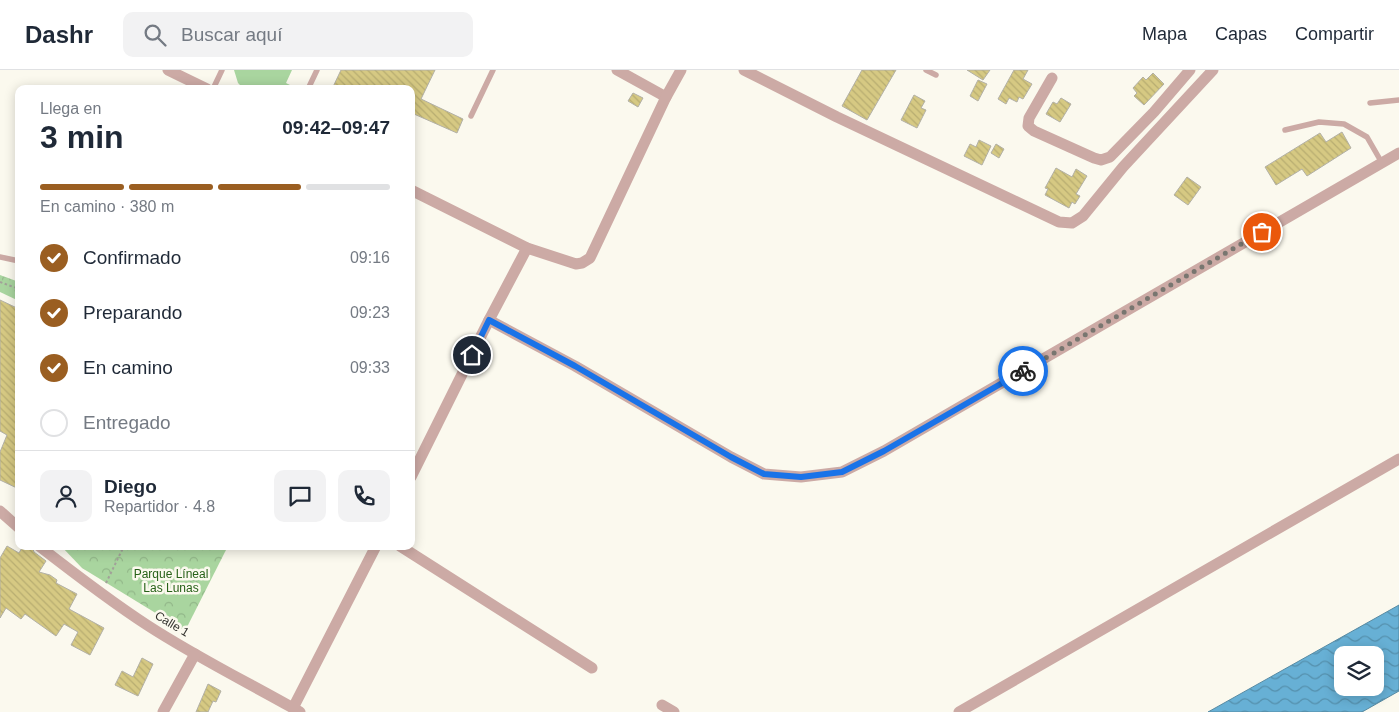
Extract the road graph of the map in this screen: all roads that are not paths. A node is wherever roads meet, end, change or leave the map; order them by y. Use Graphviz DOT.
graph roads {
  1 [pos="168,70"];
  2 [pos="222,70"];
  3 [pos="317,70"];
  4 [pos="493,70"];
  5 [pos="618,70"];
  6 [pos="681,70"];
  7 [pos="744,70"];
  8 [pos="926,70"];
  9 [pos="1190,70"];
  10 [pos="1214,70"];
  11 [pos="936,75"];
  12 [pos="1052,78"];
  13 [pos="199,85"];
  14 [pos="215,85"];
  15 [pos="310,85"];
  16 [pos="666,97"];
  17 [pos="1399,100"];
  18 [pos="1370,103"];
  19 [pos="471,116"];
  20 [pos="1285,130"];
  21 [pos="1399,154"];
  22 [pos="1382,163"];
  23 [pos="415,192"];
  24 [pos="526,248"];
  25 [pos="0,257"];
  26 [pos="15,260"];
  27 [pos="489,320"];
  28 [pos="1399,458"];
  29 [pos="415,469"];
  30 [pos="0,511"];
  31 [pos="15,524"];
  32 [pos="44,550"];
  33 [pos="374,550"];
  34 [pos="406,550"];
  35 [pos="195,654"];
  36 [pos="592,668"];
  37 [pos="662,705"];
  38 [pos="297,710"];
  39 [pos="163,712"];
  40 [pos="674,712"];
  41 [pos="959,712"];
  1 -- 13 [label="street"];
  2 -- 14 [label="lane"];
  3 -- 15 [label="lane"];
  4 -- 19 [label="lane"];
  5 -- 16 [label="street"];
  6 -- 16 [label="street"];
  7 -- 10 [label="street"];
  8 -- 11 [label="lane"];
  9 -- 12 [label="street"];
  16 -- 24 [label="street"];
  17 -- 18 [label="lane"];
  20 -- 22 [label="lane"];
  21 -- 22 [label="street"];
  22 -- 27 [label="street"];
  23 -- 24 [label="street"];
  24 -- 27 [label="street"];
  25 -- 26 [label="lane"];
  27 -- 29 [label="street"];
  28 -- 41 [label="street"];
  30 -- 31 [label="street"];
  32 -- 35 [label="street, Calle 1"];
  33 -- 38 [label="street"];
  34 -- 36 [label="street"];
  35 -- 38 [label="street, Calle 1"];
  35 -- 39 [label="street"];
  37 -- 40 [label="street"];
}
